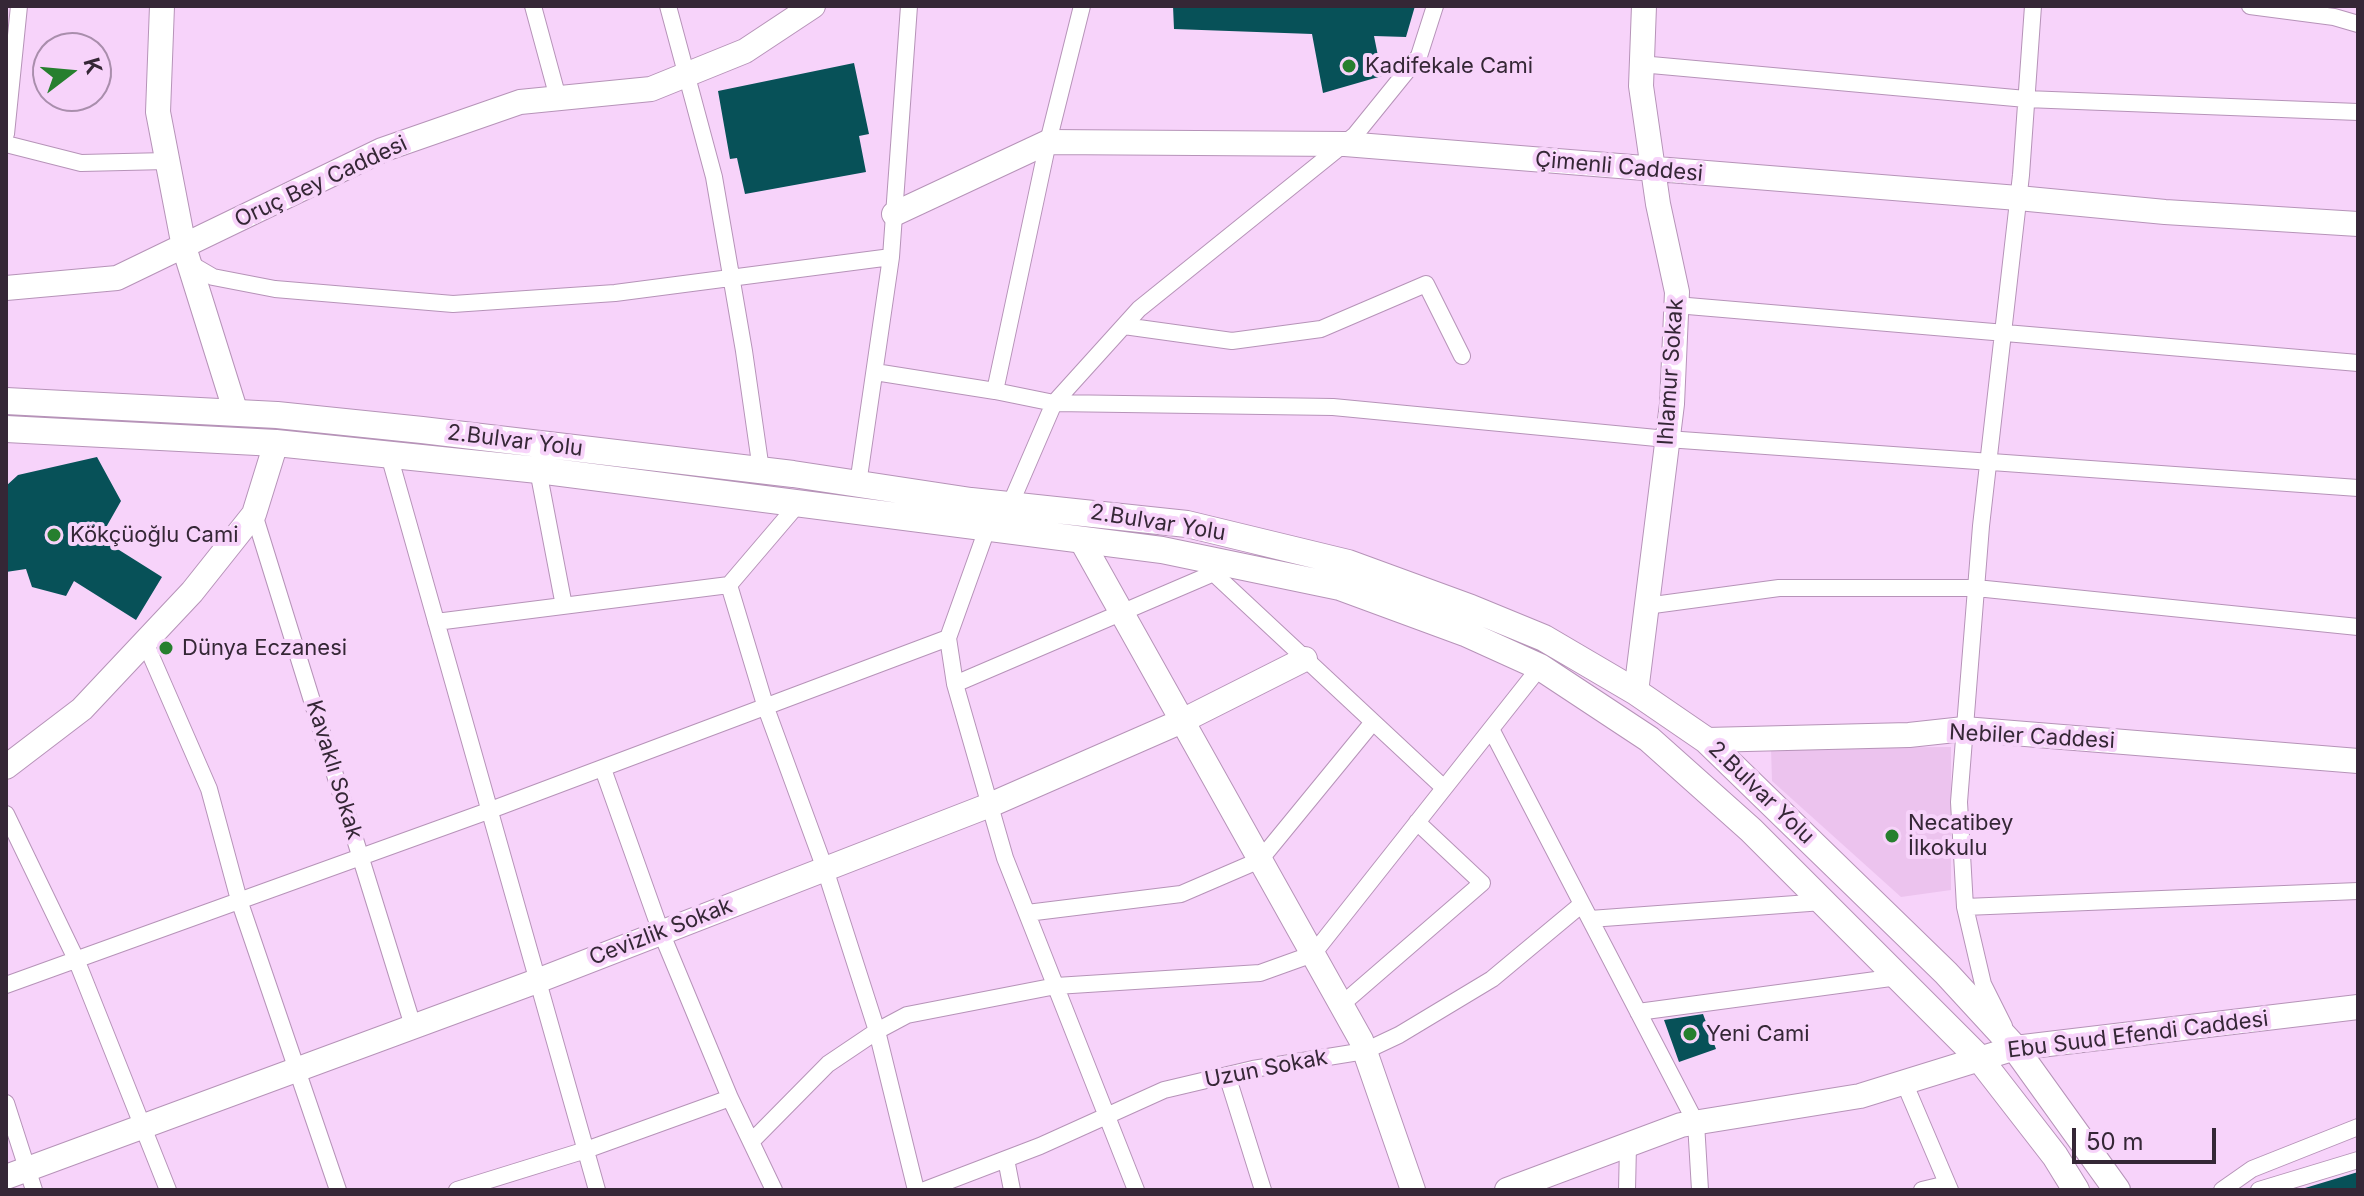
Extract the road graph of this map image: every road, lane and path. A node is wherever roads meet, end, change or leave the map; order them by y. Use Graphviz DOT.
graph roads {
  1 [pos="19,6"];
  2 [pos="162,6"];
  3 [pos="533,6"];
  4 [pos="668,6"];
  5 [pos="813,6"];
  6 [pos="909,6"];
  7 [pos="1082,6"];
  8 [pos="1435,6"];
  9 [pos="1644,6"];
  10 [pos="2033,6"];
  11 [pos="2250,6"];
  12 [pos="2358,24"];
  13 [pos="1640,64"];
  14 [pos="687,75"];
  15 [pos="558,98"];
  16 [pos="2026,99"];
  17 [pos="2358,112"];
  18 [pos="6,134"];
  19 [pos="1048,142"];
  20 [pos="6,144"];
  21 [pos="1345,144"];
  22 [pos="167,161"];
  23 [pos="1653,170"];
  24 [pos="2018,198"];
  25 [pos="894,214"];
  26 [pos="2358,224"];
  27 [pos="186,255"];
  28 [pos="891,257"];
  29 [pos="732,278"];
  30 [pos="6,288"];
  31 [pos="1676,305"];
  32 [pos="1124,326"];
  33 [pos="2003,334"];
  34 [pos="1462,356"];
  35 [pos="2358,363"];
  36 [pos="875,372"];
  37 [pos="995,391"];
  38 [pos="6,401"];
  39 [pos="1054,403"];
  40 [pos="236,413"];
  41 [pos="6,429"];
  42 [pos="1667,439"];
  43 [pos="276,443"];
  44 [pos="389,455"];
  45 [pos="1989,463"];
  46 [pos="538,470"];
  47 [pos="761,470"];
  48 [pos="858,484"];
  49 [pos="2358,488"];
  50 [pos="799,503"];
  51 [pos="1010,505"];
  52 [pos="254,514"];
  53 [pos="987,529"];
  54 [pos="1081,540"];
  55 [pos="1205,565"];
  56 [pos="729,585"];
  57 [pos="1976,588"];
  58 [pos="564,606"];
  59 [pos="1646,606"];
  60 [pos="1121,612"];
  61 [pos="436,622"];
  62 [pos="2358,627"];
  63 [pos="948,638"];
  64 [pos="145,642"];
  65 [pos="1305,659"];
  66 [pos="1540,667"];
  67 [pos="955,684"];
  68 [pos="1636,692"];
  69 [pos="766,708"];
  70 [pos="1182,721"];
  71 [pos="1373,722"];
  72 [pos="1491,729"];
  73 [pos="1964,729"];
  74 [pos="1706,740"];
  75 [pos="2358,761"];
  76 [pos="6,767"];
  77 [pos="603,769"];
  78 [pos="1444,788"];
  79 [pos="990,805"];
  80 [pos="488,811"];
  81 [pos="6,814"];
  82 [pos="1417,822"];
  83 [pos="361,856"];
  84 [pos="1260,860"];
  85 [pos="825,869"];
  86 [pos="2358,891"];
  87 [pos="239,900"];
  88 [pos="1823,902"];
  89 [pos="1965,907"];
  90 [pos="1586,911"];
  91 [pos="1027,913"];
  92 [pos="661,932"];
  93 [pos="1313,954"];
  94 [pos="76,959"];
  95 [pos="1898,977"];
  96 [pos="537,981"];
  97 [pos="6,985"];
  98 [pos="1056,986"];
  99 [pos="1341,1005"];
  100 [pos="2358,1007"];
  101 [pos="1638,1012"];
  102 [pos="413,1026"];
  103 [pos="877,1031"];
  104 [pos="2015,1048"];
  105 [pos="1365,1051"];
  106 [pos="1979,1058"];
  107 [pos="297,1069"];
  108 [pos="1227,1075"];
  109 [pos="1904,1082"];
  110 [pos="730,1098"];
  111 [pos="6,1103"];
  112 [pos="1107,1116"];
  113 [pos="1696,1123"];
  114 [pos="141,1127"];
  115 [pos="2358,1127"];
  116 [pos="751,1142"];
  117 [pos="1628,1145"];
  118 [pos="586,1150"];
  119 [pos="1006,1159"];
  120 [pos="2358,1160"];
  121 [pos="22,1179"];
  122 [pos="1949,1187"];
  123 [pos="168,1190"];
  124 [pos="338,1190"];
  125 [pos="457,1190"];
  126 [pos="597,1190"];
  127 [pos="774,1190"];
  128 [pos="916,1190"];
  129 [pos="925,1190"];
  130 [pos="1012,1190"];
  131 [pos="1136,1190"];
  132 [pos="1263,1190"];
  133 [pos="1413,1190"];
  134 [pos="1507,1190"];
  135 [pos="1627,1190"];
  136 [pos="1700,1190"];
  137 [pos="1922,1190"];
  138 [pos="2076,1190"];
  139 [pos="2117,1190"];
  140 [pos="2222,1190"];
  141 [pos="2259,1190"];
  1 -- 18 [label="street"];
  2 -- 22 [label="street"];
  3 -- 15 [label="street"];
  4 -- 14 [label="street"];
  5 -- 14 [label="street, Oruç Bey Caddesi"];
  6 -- 25 [label="street"];
  7 -- 19 [label="street"];
  8 -- 21 [label="street"];
  9 -- 13 [label="street, Ihlamur Sokak"];
  10 -- 16 [label="street"];
  11 -- 12 [label="street"];
  13 -- 16 [label="street"];
  13 -- 23 [label="street, Ihlamur Sokak"];
  14 -- 15 [label="street, Oruç Bey Caddesi"];
  14 -- 29 [label="street"];
  15 -- 27 [label="street, Oruç Bey Caddesi"];
  16 -- 17 [label="street"];
  16 -- 24 [label="street"];
  19 -- 21 [label="street, Çimenli Caddesi"];
  19 -- 25 [label="street, Çimenli Caddesi"];
  19 -- 37 [label="street"];
  20 -- 22 [label="street"];
  21 -- 23 [label="street, Çimenli Caddesi"];
  21 -- 32 [label="street"];
  22 -- 27 [label="street"];
  23 -- 24 [label="street, Çimenli Caddesi"];
  23 -- 31 [label="street, Ihlamur Sokak"];
  24 -- 26 [label="street, Çimenli Caddesi"];
  24 -- 33 [label="street"];
  25 -- 28 [label="street"];
  27 -- 29 [label="street"];
  27 -- 30 [label="street, Oruç Bey Caddesi"];
  27 -- 40 [label="street"];
  28 -- 29 [label="street"];
  28 -- 36 [label="street"];
  29 -- 47 [label="street"];
  31 -- 33 [label="street"];
  31 -- 42 [label="street, Ihlamur Sokak"];
  32 -- 34 [label="street"];
  32 -- 39 [label="street"];
  33 -- 35 [label="street"];
  33 -- 45 [label="street"];
  36 -- 37 [label="street"];
  36 -- 48 [label="street"];
  37 -- 39 [label="street"];
  38 -- 40 [label="main road, 2.Bulvar Yolu"];
  39 -- 42 [label="street"];
  39 -- 51 [label="street"];
  40 -- 47 [label="main road, 2.Bulvar Yolu"];
  41 -- 43 [label="main road, 2.Bulvar Yolu"];
  42 -- 45 [label="street"];
  42 -- 59 [label="street, Ihlamur Sokak"];
  43 -- 44 [label="main road, 2.Bulvar Yolu"];
  43 -- 52 [label="street"];
  44 -- 46 [label="main road, 2.Bulvar Yolu"];
  44 -- 61 [label="street"];
  45 -- 49 [label="street"];
  45 -- 57 [label="street"];
  46 -- 50 [label="main road, 2.Bulvar Yolu"];
  46 -- 58 [label="street"];
  47 -- 48 [label="main road, 2.Bulvar Yolu"];
  48 -- 51 [label="main road, 2.Bulvar Yolu"];
  50 -- 53 [label="main road, 2.Bulvar Yolu"];
  50 -- 56 [label="street"];
  51 -- 53 [label="street"];
  51 -- 68 [label="main road, 2.Bulvar Yolu"];
  52 -- 64 [label="street"];
  52 -- 83 [label="street, Kavaklı Sokak"];
  53 -- 54 [label="main road, 2.Bulvar Yolu"];
  53 -- 63 [label="street"];
  54 -- 55 [label="main road, 2.Bulvar Yolu"];
  54 -- 60 [label="street"];
  55 -- 60 [label="street"];
  55 -- 65 [label="street"];
  55 -- 66 [label="main road, 2.Bulvar Yolu"];
  56 -- 58 [label="street"];
  56 -- 69 [label="street"];
  57 -- 59 [label="street"];
  57 -- 62 [label="street"];
  57 -- 73 [label="street"];
  58 -- 61 [label="street"];
  59 -- 68 [label="street, Ihlamur Sokak"];
  60 -- 67 [label="street"];
  60 -- 70 [label="street"];
  61 -- 80 [label="street"];
  63 -- 67 [label="street"];
  63 -- 69 [label="street"];
  64 -- 76 [label="street"];
  64 -- 87 [label="street"];
  65 -- 70 [label="street, Cevizlik Sokak"];
  65 -- 71 [label="street"];
  66 -- 72 [label="street"];
  66 -- 88 [label="main road, 2.Bulvar Yolu"];
  67 -- 79 [label="street"];
  68 -- 74 [label="main road, 2.Bulvar Yolu"];
  69 -- 77 [label="street"];
  69 -- 85 [label="street"];
  70 -- 79 [label="street, Cevizlik Sokak"];
  70 -- 84 [label="street"];
  71 -- 78 [label="street"];
  71 -- 84 [label="street"];
  72 -- 78 [label="street"];
  72 -- 90 [label="street"];
  73 -- 74 [label="street, Nebiler Caddesi"];
  73 -- 75 [label="street, Nebiler Caddesi"];
  73 -- 89 [label="street"];
  74 -- 104 [label="main road, 2.Bulvar Yolu"];
  77 -- 80 [label="street"];
  77 -- 92 [label="street"];
  78 -- 82 [label="street"];
  79 -- 85 [label="street, Cevizlik Sokak"];
  79 -- 91 [label="street"];
  80 -- 83 [label="street"];
  80 -- 96 [label="street"];
  81 -- 94 [label="street"];
  82 -- 93 [label="street"];
  82 -- 99 [label="street"];
  83 -- 87 [label="street"];
  83 -- 102 [label="street, Kavaklı Sokak"];
  84 -- 91 [label="street"];
  84 -- 93 [label="street"];
  85 -- 92 [label="street, Cevizlik Sokak"];
  85 -- 103 [label="street"];
  86 -- 89 [label="street"];
  87 -- 94 [label="street"];
  87 -- 107 [label="street"];
  88 -- 90 [label="street"];
  88 -- 95 [label="main road, 2.Bulvar Yolu"];
  89 -- 104 [label="street"];
  90 -- 101 [label="street"];
  90 -- 105 [label="street, Uzun Sokak"];
  91 -- 98 [label="street"];
  92 -- 96 [label="street, Cevizlik Sokak"];
  92 -- 110 [label="street"];
  93 -- 98 [label="street"];
  93 -- 99 [label="street"];
  94 -- 97 [label="street"];
  94 -- 114 [label="street"];
  95 -- 101 [label="street"];
  95 -- 106 [label="main road, 2.Bulvar Yolu"];
  96 -- 102 [label="street, Cevizlik Sokak"];
  96 -- 118 [label="street"];
  98 -- 103 [label="street"];
  98 -- 112 [label="street"];
  99 -- 105 [label="street"];
  100 -- 104 [label="street, Ebu Suud Efendi Caddesi"];
  101 -- 113 [label="street"];
  102 -- 107 [label="street, Cevizlik Sokak"];
  103 -- 116 [label="street"];
  103 -- 128 [label="street"];
  104 -- 106 [label="street, Ebu Suud Efendi Caddesi"];
  104 -- 139 [label="main road, 2.Bulvar Yolu"];
  105 -- 108 [label="street, Uzun Sokak"];
  105 -- 133 [label="street"];
  106 -- 109 [label="street, Ebu Suud Efendi Caddesi"];
  106 -- 138 [label="main road, 2.Bulvar Yolu"];
  107 -- 114 [label="street, Cevizlik Sokak"];
  107 -- 124 [label="street"];
  108 -- 112 [label="street, Uzun Sokak"];
  108 -- 132 [label="street"];
  109 -- 113 [label="street, Ebu Suud Efendi Caddesi"];
  109 -- 122 [label="street"];
  110 -- 116 [label="street"];
  110 -- 118 [label="street"];
  111 -- 121 [label="street"];
  112 -- 119 [label="street, Uzun Sokak"];
  112 -- 131 [label="street"];
  113 -- 117 [label="street, Ebu Suud Efendi Caddesi"];
  113 -- 136 [label="street"];
  114 -- 121 [label="street, Cevizlik Sokak"];
  114 -- 123 [label="street"];
  115 -- 140 [label="street"];
  116 -- 127 [label="street"];
  117 -- 134 [label="street, Ebu Suud Efendi Caddesi"];
  117 -- 135 [label="street"];
  118 -- 125 [label="street"];
  118 -- 126 [label="street"];
  119 -- 129 [label="street, Uzun Sokak"];
  119 -- 130 [label="street"];
  120 -- 141 [label="street"];
  122 -- 137 [label="street"];
}
